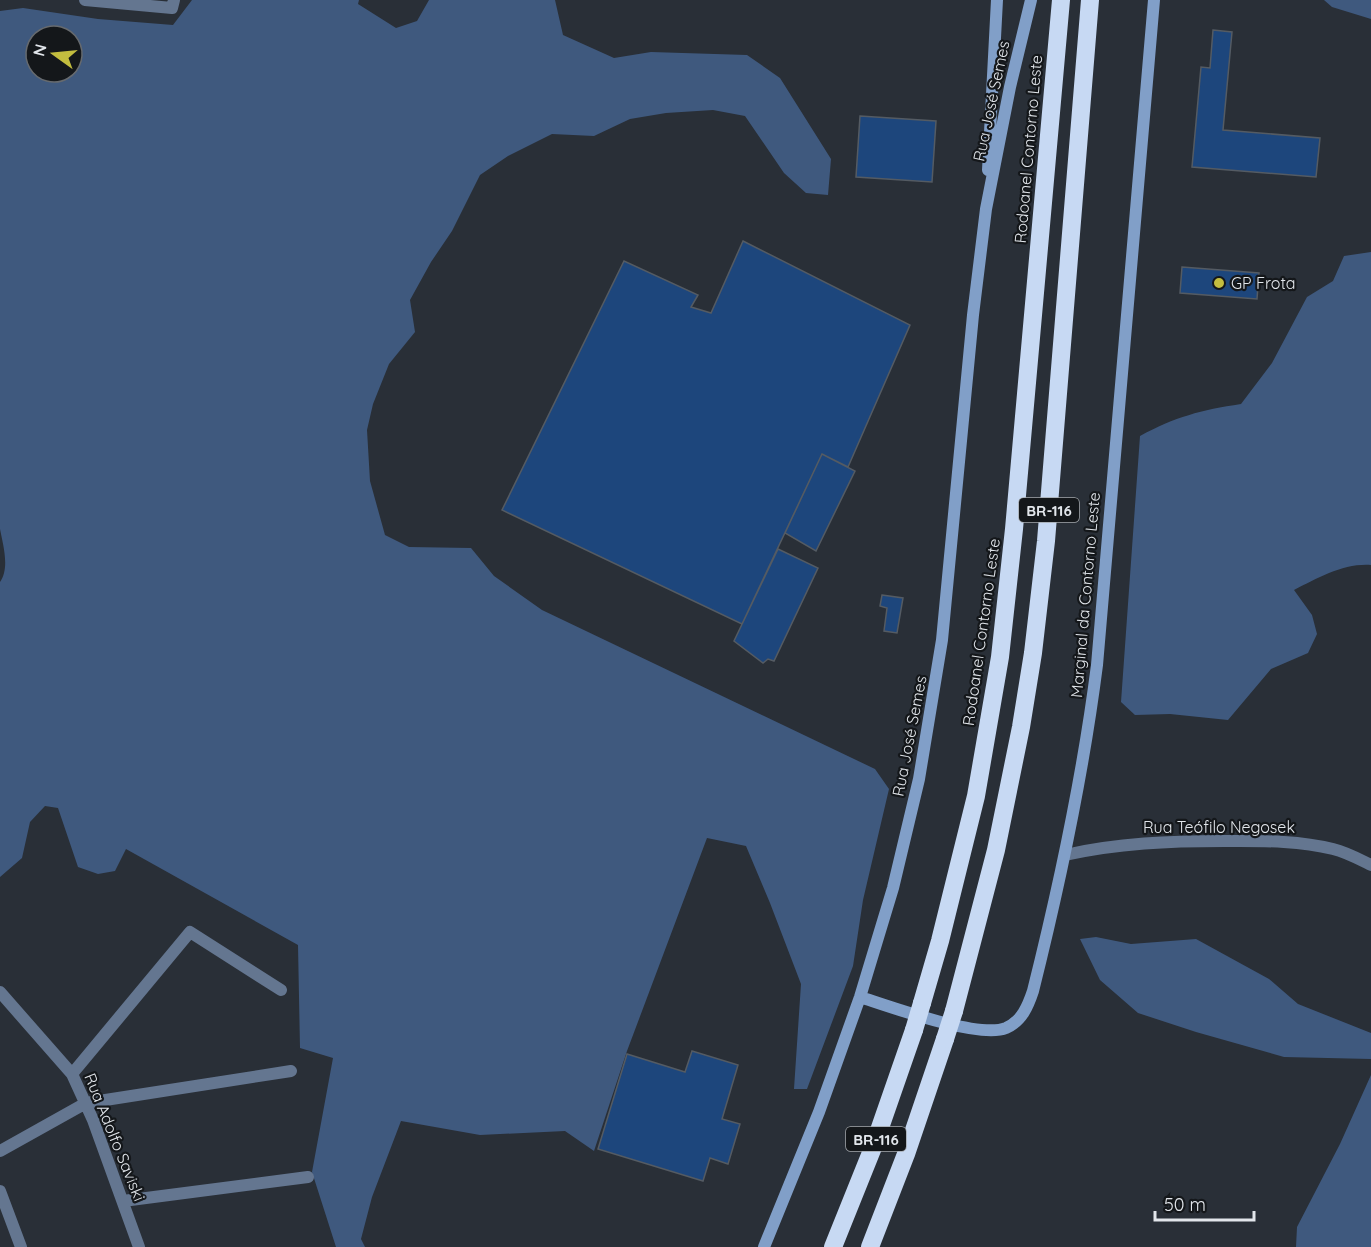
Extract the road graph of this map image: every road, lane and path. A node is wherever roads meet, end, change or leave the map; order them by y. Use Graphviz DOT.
graph roads {
  1 [pos="85,0"];
  2 [pos="997,0"];
  3 [pos="1031,0"];
  4 [pos="1061,0"];
  5 [pos="1090,0"];
  6 [pos="1155,0"];
  7 [pos="142,3"];
  8 [pos="173,4"];
  9 [pos="986,209"];
  10 [pos="1065,855"];
  11 [pos="1371,865"];
  12 [pos="280,990"];
  13 [pos="0,992"];
  14 [pos="860,997"];
  15 [pos="291,1071"];
  16 [pos="72,1074"];
  17 [pos="86,1103"];
  18 [pos="0,1151"];
  19 [pos="308,1177"];
  20 [pos="0,1191"];
  21 [pos="123,1201"];
  22 [pos="21,1247"];
  23 [pos="139,1247"];
  24 [pos="764,1247"];
  25 [pos="832,1247"];
  26 [pos="870,1247"];
  1 -- 7 [label="street"];
  2 -- 9 [label="main road, Rua José Semes"];
  3 -- 9 [label="main road, Rua José Semes"];
  4 -- 25 [label="highway, Rodoanel Contorno Leste / BR-116, bridge"];
  5 -- 26 [label="highway, BR-116, bridge"];
  6 -- 10 [label="main road, Marginal da Contorno Leste"];
  7 -- 8 [label="street"];
  9 -- 14 [label="main road, Rua José Semes"];
  10 -- 11 [label="street, Rua Teófilo Negosek"];
  10 -- 14 [label="main road, Marginal da Contorno Leste"];
  12 -- 16 [label="street"];
  13 -- 16 [label="street, Rua Adolfo Saviski"];
  14 -- 24 [label="main road, Rua José Semes"];
  15 -- 17 [label="street"];
  16 -- 17 [label="street, Rua Adolfo Saviski"];
  17 -- 18 [label="street"];
  17 -- 21 [label="street, Rua Adolfo Saviski"];
  19 -- 21 [label="street"];
  20 -- 22 [label="street"];
  21 -- 23 [label="street, Rua Adolfo Saviski"];
}
